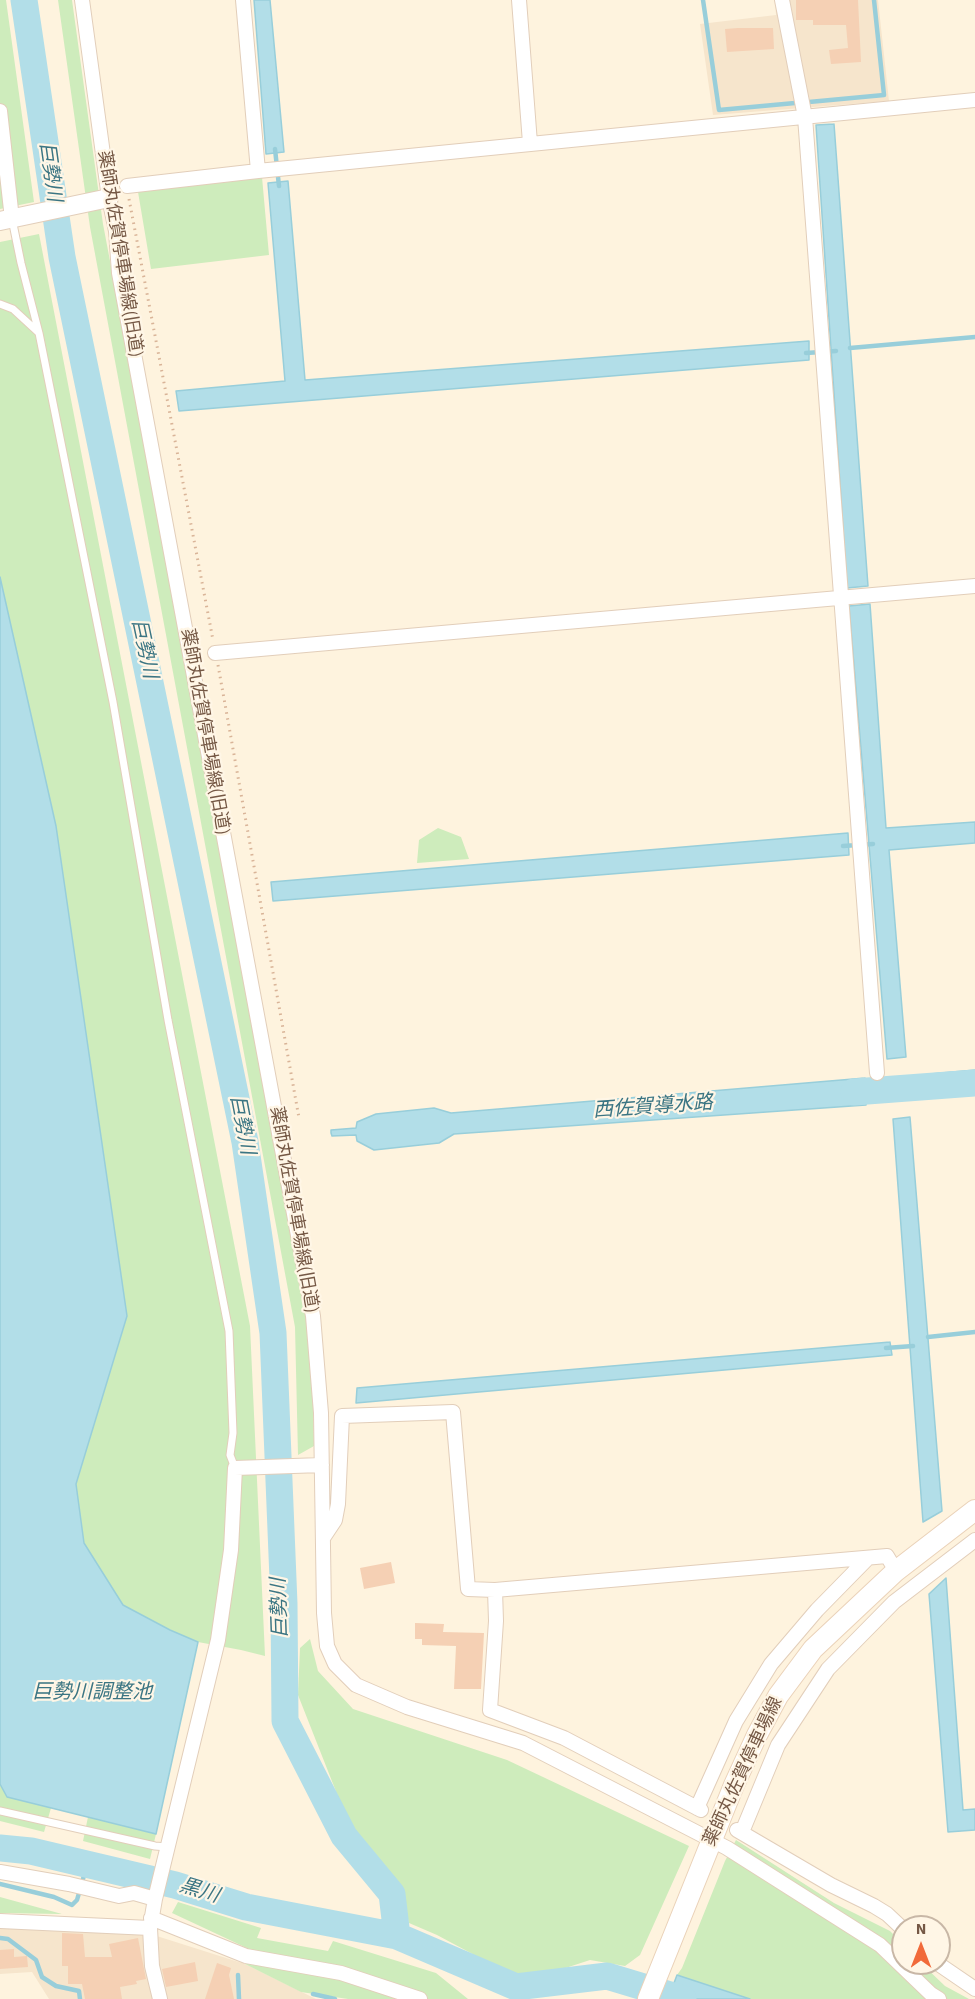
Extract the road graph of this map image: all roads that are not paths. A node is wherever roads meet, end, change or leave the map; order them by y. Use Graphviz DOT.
graph roads {
  1 [pos="82,0"];
  2 [pos="243,0"];
  3 [pos="519,0"];
  4 [pos="782,0"];
  5 [pos="975,100"];
  6 [pos="0,111"];
  7 [pos="805,117"];
  8 [pos="530,143"];
  9 [pos="258,171"];
  10 [pos="127,186"];
  11 [pos="108,198"];
  12 [pos="6,220"];
  13 [pos="0,304"];
  14 [pos="39,333"];
  15 [pos="975,586"];
  16 [pos="853,597"];
  17 [pos="215,653"];
  18 [pos="876,1073"];
  19 [pos="322,1465"];
  20 [pos="235,1468"];
  21 [pos="970,1522"];
  22 [pos="323,1538"];
  23 [pos="975,1540"];
  24 [pos="868,1558"];
  25 [pos="896,1571"];
  26 [pos="495,1590"];
  27 [pos="0,1810"];
  28 [pos="710,1843"];
  29 [pos="168,1847"];
  30 [pos="0,1872"];
  31 [pos="155,1899"];
  32 [pos="891,1919"];
  33 [pos="0,1921"];
  34 [pos="151,1923"];
  35 [pos="951,1973"];
  36 [pos="975,1989"];
  37 [pos="160,1999"];
  38 [pos="420,1999"];
  39 [pos="648,1999"];
  40 [pos="939,1999"];
  1 -- 11 [label="street, 薬師丸佐賀停車場線(旧道)"];
  2 -- 9 [label="street"];
  3 -- 8 [label="street"];
  4 -- 7 [label="street"];
  5 -- 7 [label="street"];
  6 -- 12 [label="street"];
  7 -- 8 [label="street"];
  7 -- 16 [label="street"];
  8 -- 9 [label="street"];
  9 -- 10 [label="street"];
  11 -- 12 [label="street"];
  11 -- 19 [label="street, 薬師丸佐賀停車場線(旧道)"];
  12 -- 14 [label="lane"];
  13 -- 14 [label="lane"];
  14 -- 20 [label="lane"];
  15 -- 16 [label="street"];
  16 -- 17 [label="street"];
  16 -- 18 [label="street"];
  19 -- 20 [label="street"];
  19 -- 22 [label="street, 薬師丸佐賀停車場線(旧道)"];
  20 -- 29 [label="street"];
  21 -- 25 [label="main road, 薬師丸佐賀停車場線"];
  22 -- 26 [label="street"];
  22 -- 28 [label="street, 薬師丸佐賀停車場線(旧道)"];
  23 -- 32 [label="street"];
  24 -- 25 [label="street"];
  24 -- 26 [label="street"];
  24 -- 26 [label="street"];
  25 -- 28 [label="main road, 薬師丸佐賀停車場線"];
  27 -- 29 [label="lane"];
  28 -- 39 [label="main road, 薬師丸佐賀停車場線"];
  28 -- 40 [label="street, 薬師丸佐賀停車場線(旧道)"];
  29 -- 31 [label="street"];
  30 -- 31 [label="street"];
  31 -- 34 [label="street"];
  33 -- 34 [label="street"];
  34 -- 37 [label="street"];
  34 -- 38 [label="street"];
  35 -- 36 [label="street"];
}
